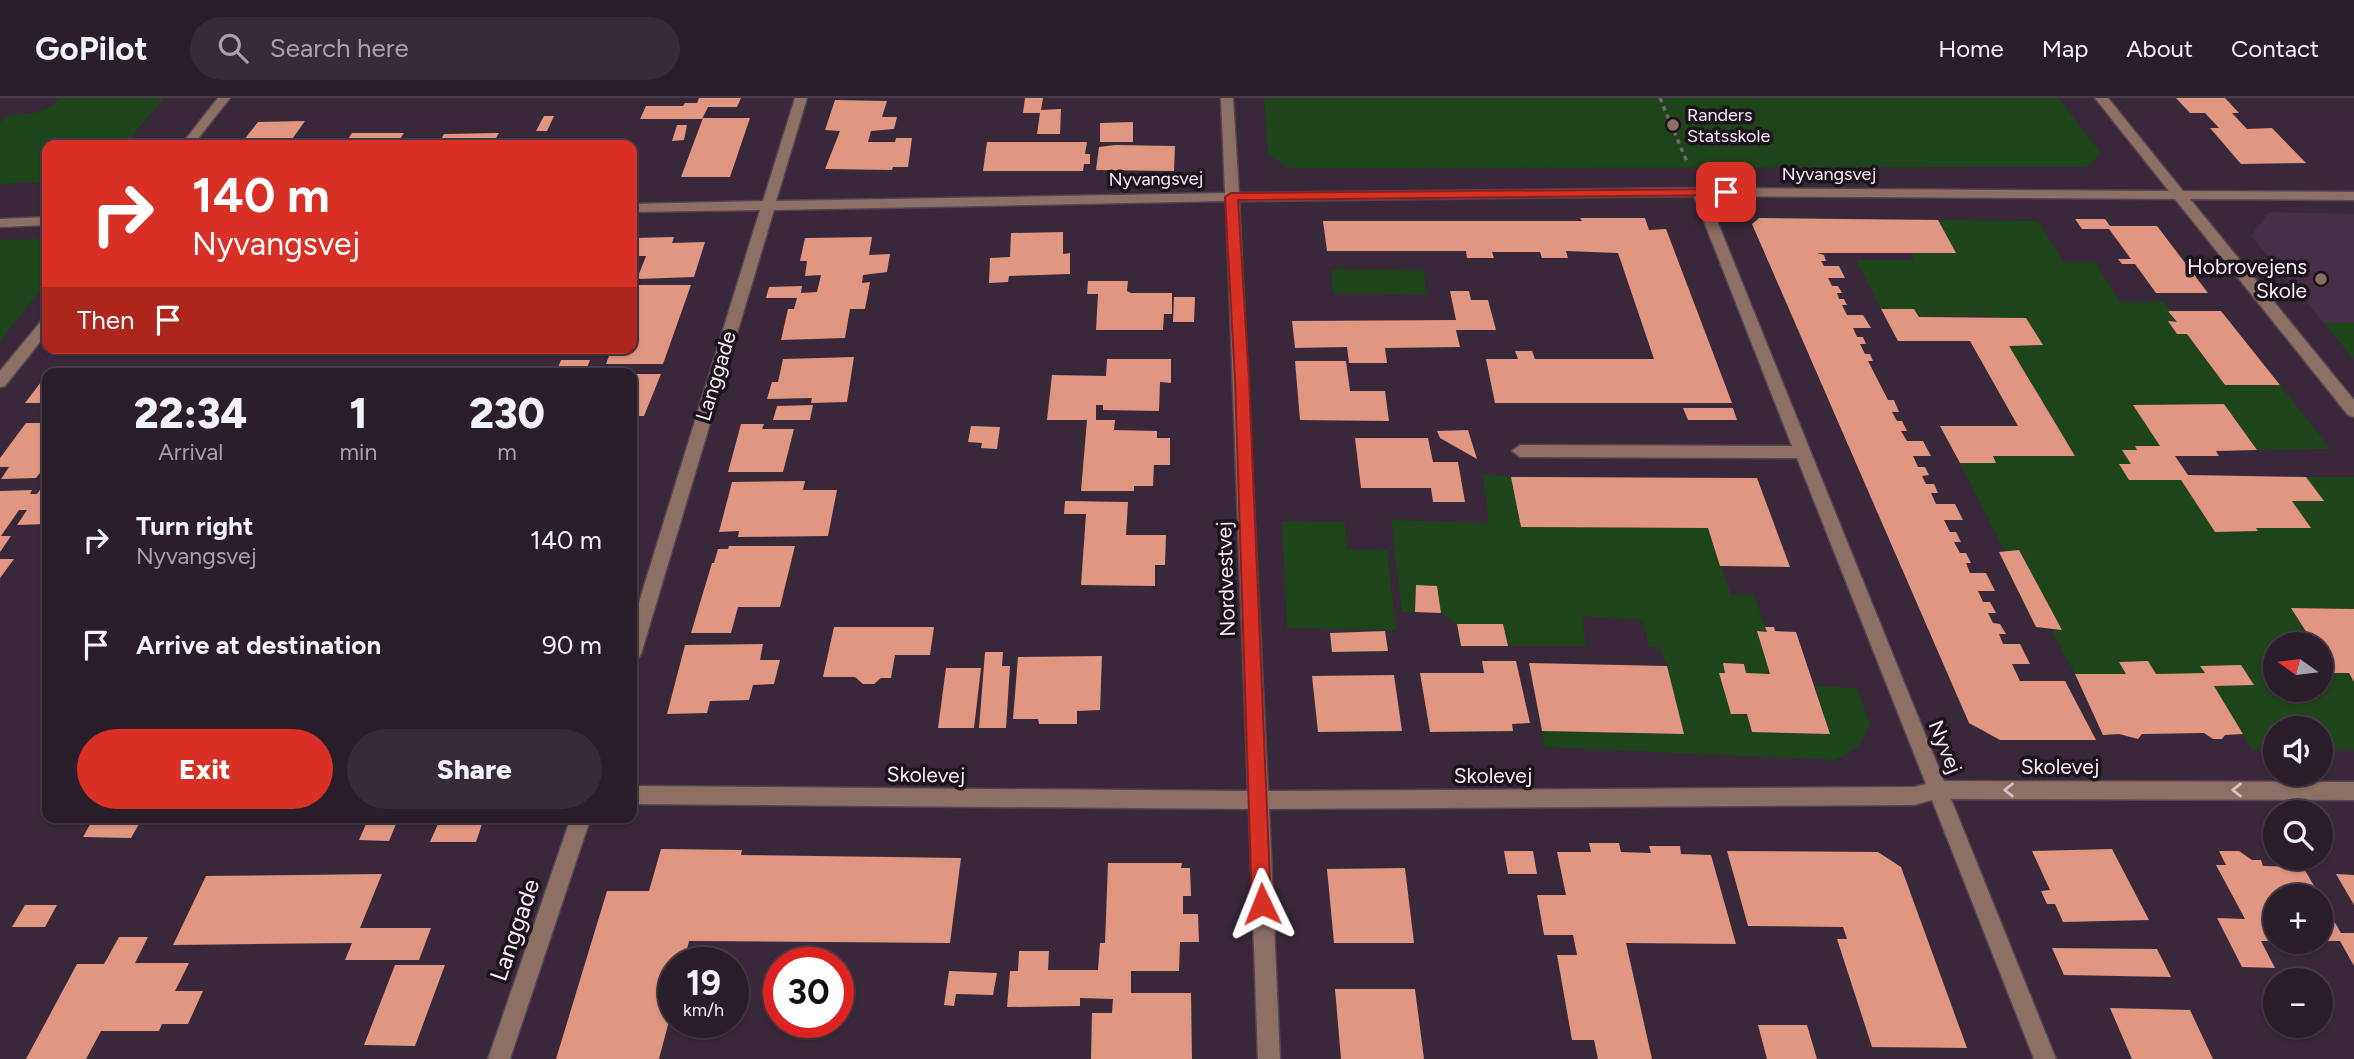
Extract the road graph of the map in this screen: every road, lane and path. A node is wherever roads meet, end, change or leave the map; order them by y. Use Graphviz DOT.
graph roads {
  1 [pos="224,98"];
  2 [pos="801,98"];
  3 [pos="1227,98"];
  4 [pos="1660,98"];
  5 [pos="2101,98"];
  6 [pos="191,140"];
  7 [pos="1699,192"];
  8 [pos="2180,196"];
  9 [pos="2354,196"];
  10 [pos="1231,197"];
  11 [pos="768,207"];
  12 [pos="637,208"];
  13 [pos="42,221"];
  14 [pos="0,223"];
  15 [pos="42,329"];
  16 [pos="0,382"];
  17 [pos="2354,411"];
  18 [pos="1520,451"];
  19 [pos="1803,452"];
  20 [pos="637,638"];
  21 [pos="1938,790"];
  22 [pos="2354,791"];
  23 [pos="637,795"];
  24 [pos="1257,800"];
  25 [pos="579,823"];
  26 [pos="499,1059"];
  27 [pos="1269,1059"];
  28 [pos="2045,1059"];
  1 -- 6 [label="street"];
  2 -- 11 [label="street, Langgade"];
  3 -- 10 [label="street, Nordvestvej"];
  4 -- 7 [label="path"];
  5 -- 8 [label="street"];
  7 -- 8 [label="street, Nyvangsvej"];
  7 -- 10 [label="street, Nyvangsvej"];
  7 -- 19 [label="street, Nyvej"];
  8 -- 9 [label="street, Nyvangsvej"];
  8 -- 17 [label="street"];
  10 -- 11 [label="street, Nyvangsvej"];
  10 -- 24 [label="street, Nordvestvej"];
  11 -- 12 [label="street, Nyvangsvej"];
  11 -- 20 [label="street, Langgade"];
  13 -- 14 [label="street"];
  15 -- 16 [label="street"];
  18 -- 19 [label="street"];
  19 -- 21 [label="street, Nyvej"];
  22 -- 21 [label="street, Skolevej, one-way"];
  21 -- 24 [label="street, Skolevej"];
  21 -- 28 [label="street, Nyvej"];
  23 -- 24 [label="street, Skolevej"];
  24 -- 27 [label="street, Nordvestvej"];
  25 -- 26 [label="street, Langgade"];
}
